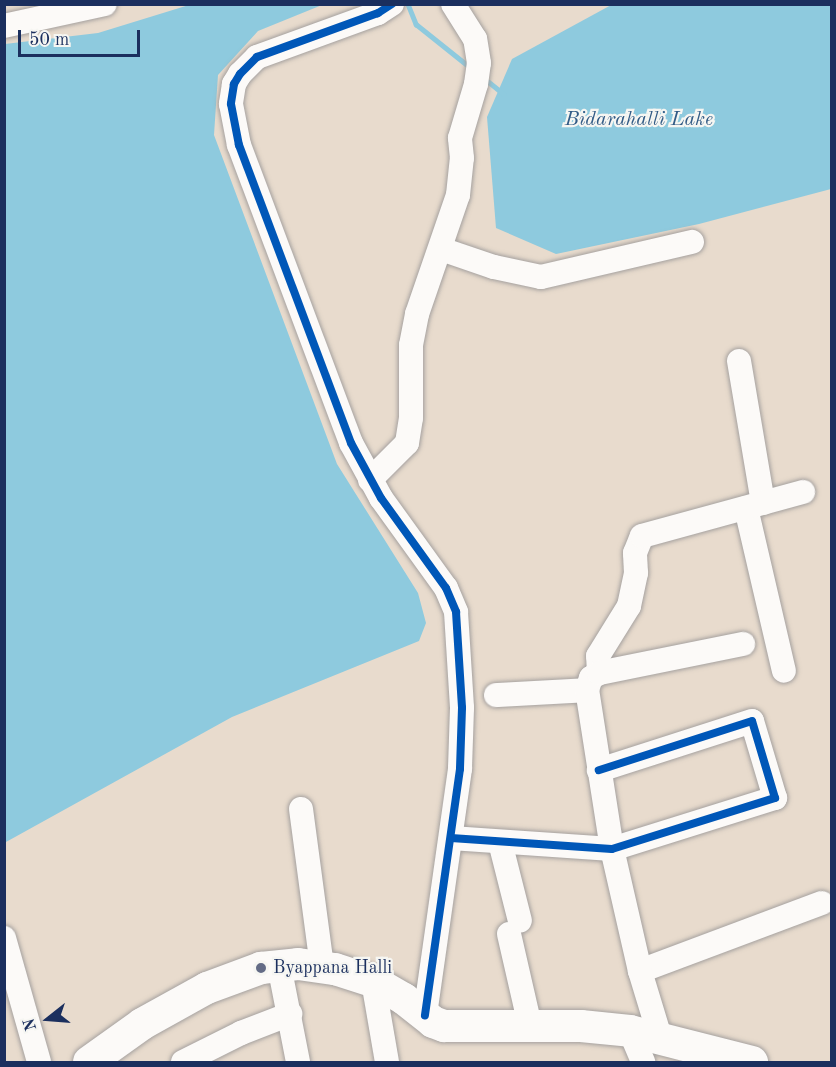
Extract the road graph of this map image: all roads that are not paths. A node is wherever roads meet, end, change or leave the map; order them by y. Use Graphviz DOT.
graph roads {
  1 [pos="105,4"];
  2 [pos="453,4"];
  3 [pos="385,9"];
  4 [pos="4,26"];
  5 [pos="692,242"];
  6 [pos="441,249"];
  7 [pos="739,361"];
  8 [pos="370,480"];
  9 [pos="803,492"];
  10 [pos="755,506"];
  11 [pos="743,644"];
  12 [pos="784,671"];
  13 [pos="593,681"];
  14 [pos="496,695"];
  15 [pos="599,770"];
  16 [pos="301,809"];
  17 [pos="451,837"];
  18 [pos="500,842"];
  19 [pos="612,849"];
  20 [pos="822,903"];
  21 [pos="4,938"];
  22 [pos="279,965"];
  23 [pos="322,967"];
  24 [pos="640,971"];
  25 [pos="373,981"];
  26 [pos="14,1000"];
  27 [pos="290,1014"];
  28 [pos="425,1016"];
  29 [pos="530,1026"];
  30 [pos="630,1031"];
  31 [pos="660,1037"];
  32 [pos="39,1062"];
  33 [pos="89,1062"];
  34 [pos="183,1062"];
  35 [pos="298,1062"];
  36 [pos="387,1062"];
  37 [pos="643,1062"];
  38 [pos="752,1062"];
  1 -- 4 [label="street"];
  2 -- 6 [label="street"];
  3 -- 8 [label="street"];
  5 -- 6 [label="street"];
  6 -- 8 [label="street"];
  7 -- 10 [label="street"];
  8 -- 17 [label="street"];
  9 -- 10 [label="street"];
  10 -- 12 [label="street"];
  10 -- 13 [label="street"];
  11 -- 13 [label="street"];
  13 -- 14 [label="street"];
  13 -- 15 [label="street"];
  15 -- 19 [label="street"];
  15 -- 19 [label="street"];
  16 -- 23 [label="street"];
  17 -- 18 [label="street"];
  17 -- 28 [label="street"];
  18 -- 19 [label="street"];
  18 -- 29 [label="street"];
  19 -- 24 [label="street"];
  20 -- 24 [label="street"];
  21 -- 26 [label="street"];
  22 -- 23 [label="main road"];
  22 -- 27 [label="street"];
  22 -- 33 [label="main road"];
  23 -- 25 [label="main road"];
  24 -- 31 [label="street"];
  25 -- 28 [label="main road"];
  25 -- 36 [label="street"];
  26 -- 32 [label="street"];
  27 -- 34 [label="street"];
  27 -- 35 [label="street"];
  28 -- 29 [label="main road"];
  29 -- 30 [label="main road"];
  30 -- 31 [label="main road"];
  30 -- 37 [label="street"];
  31 -- 38 [label="main road"];
}
